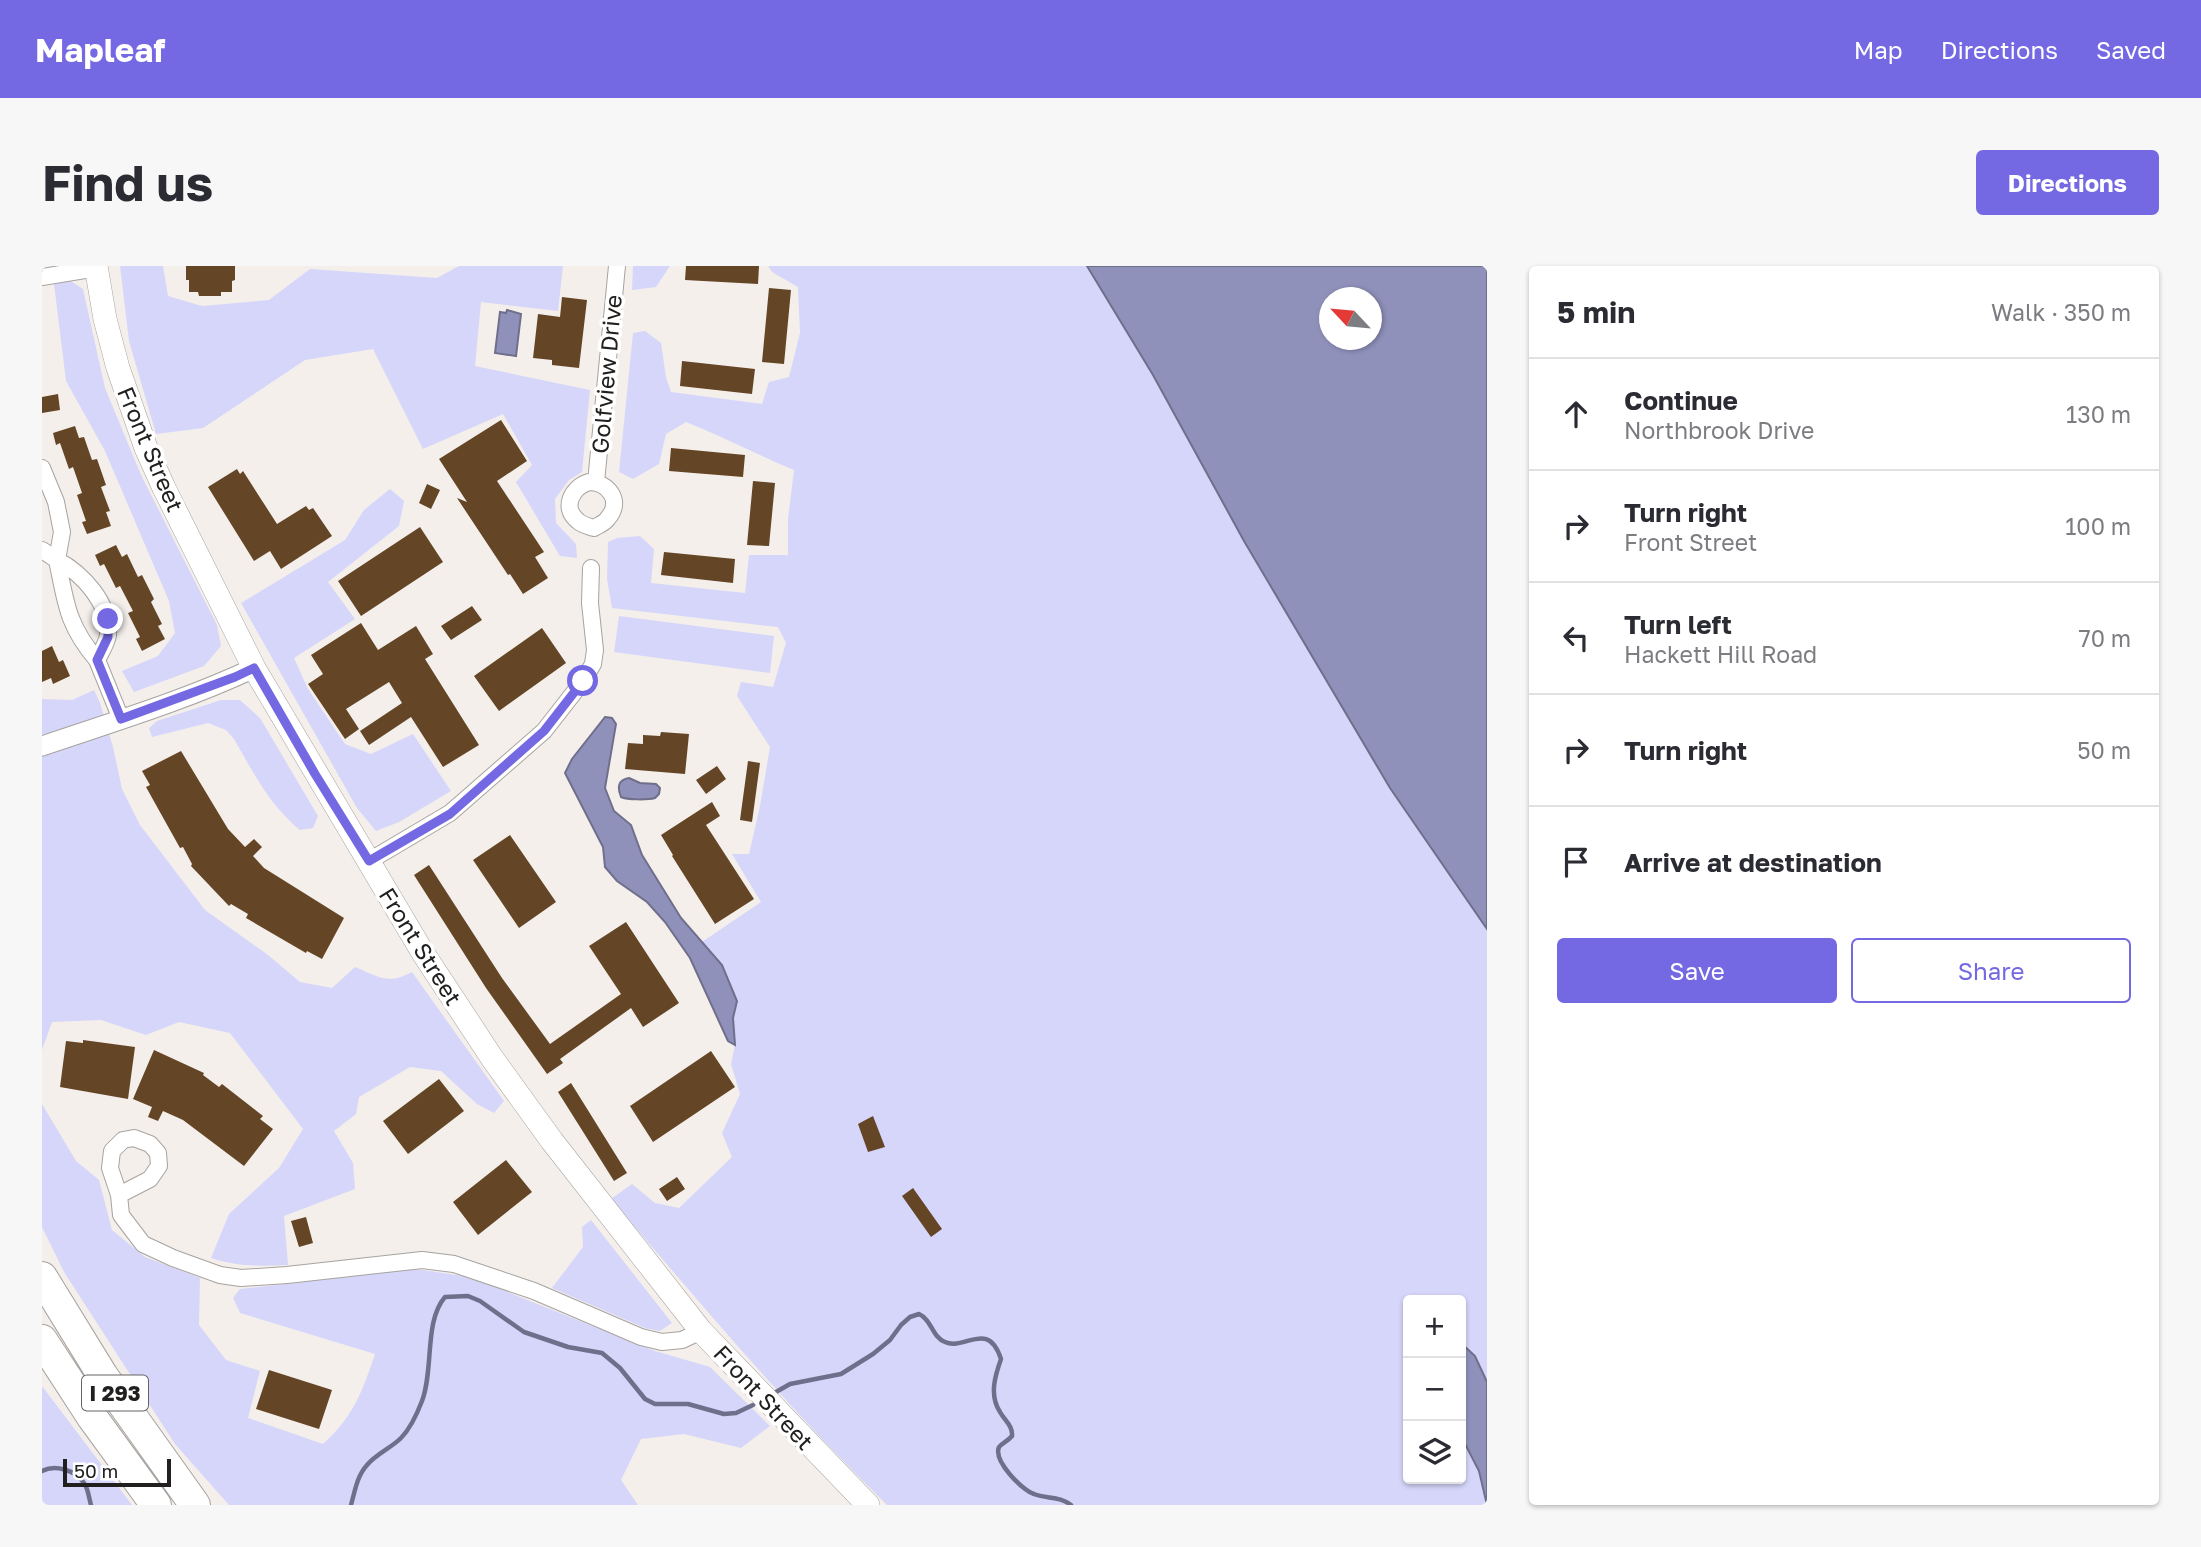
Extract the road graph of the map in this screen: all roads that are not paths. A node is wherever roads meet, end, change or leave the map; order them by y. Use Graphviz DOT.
graph roads {
  1 [pos="617,266"];
  2 [pos="97,267"];
  3 [pos="42,277"];
  4 [pos="42,468"];
  5 [pos="596,482"];
  6 [pos="42,550"];
  7 [pos="57,560"];
  8 [pos="591,568"];
  9 [pos="97,660"];
  10 [pos="254,668"];
  11 [pos="121,719"];
  12 [pos="42,746"];
  13 [pos="369,861"];
  14 [pos="119,1195"];
  15 [pos="42,1277"];
  16 [pos="701,1331"];
  17 [pos="42,1340"];
  18 [pos="156,1505"];
  19 [pos="195,1505"];
  20 [pos="868,1505"];
  1 -- 5 [label="street, Golfview Drive"];
  2 -- 3 [label="street"];
  2 -- 10 [label="main road, Front Street"];
  4 -- 7 [label="street"];
  6 -- 7 [label="street"];
  7 -- 9 [label="street"];
  7 -- 9 [label="street"];
  8 -- 13 [label="street"];
  9 -- 11 [label="street"];
  10 -- 11 [label="street"];
  10 -- 13 [label="main road, Front Street"];
  11 -- 12 [label="street"];
  13 -- 16 [label="main road, Front Street"];
  14 -- 16 [label="street"];
  15 -- 19 [label="highway, I 293"];
  16 -- 20 [label="main road, Front Street"];
  17 -- 18 [label="highway, I 293"];
}
